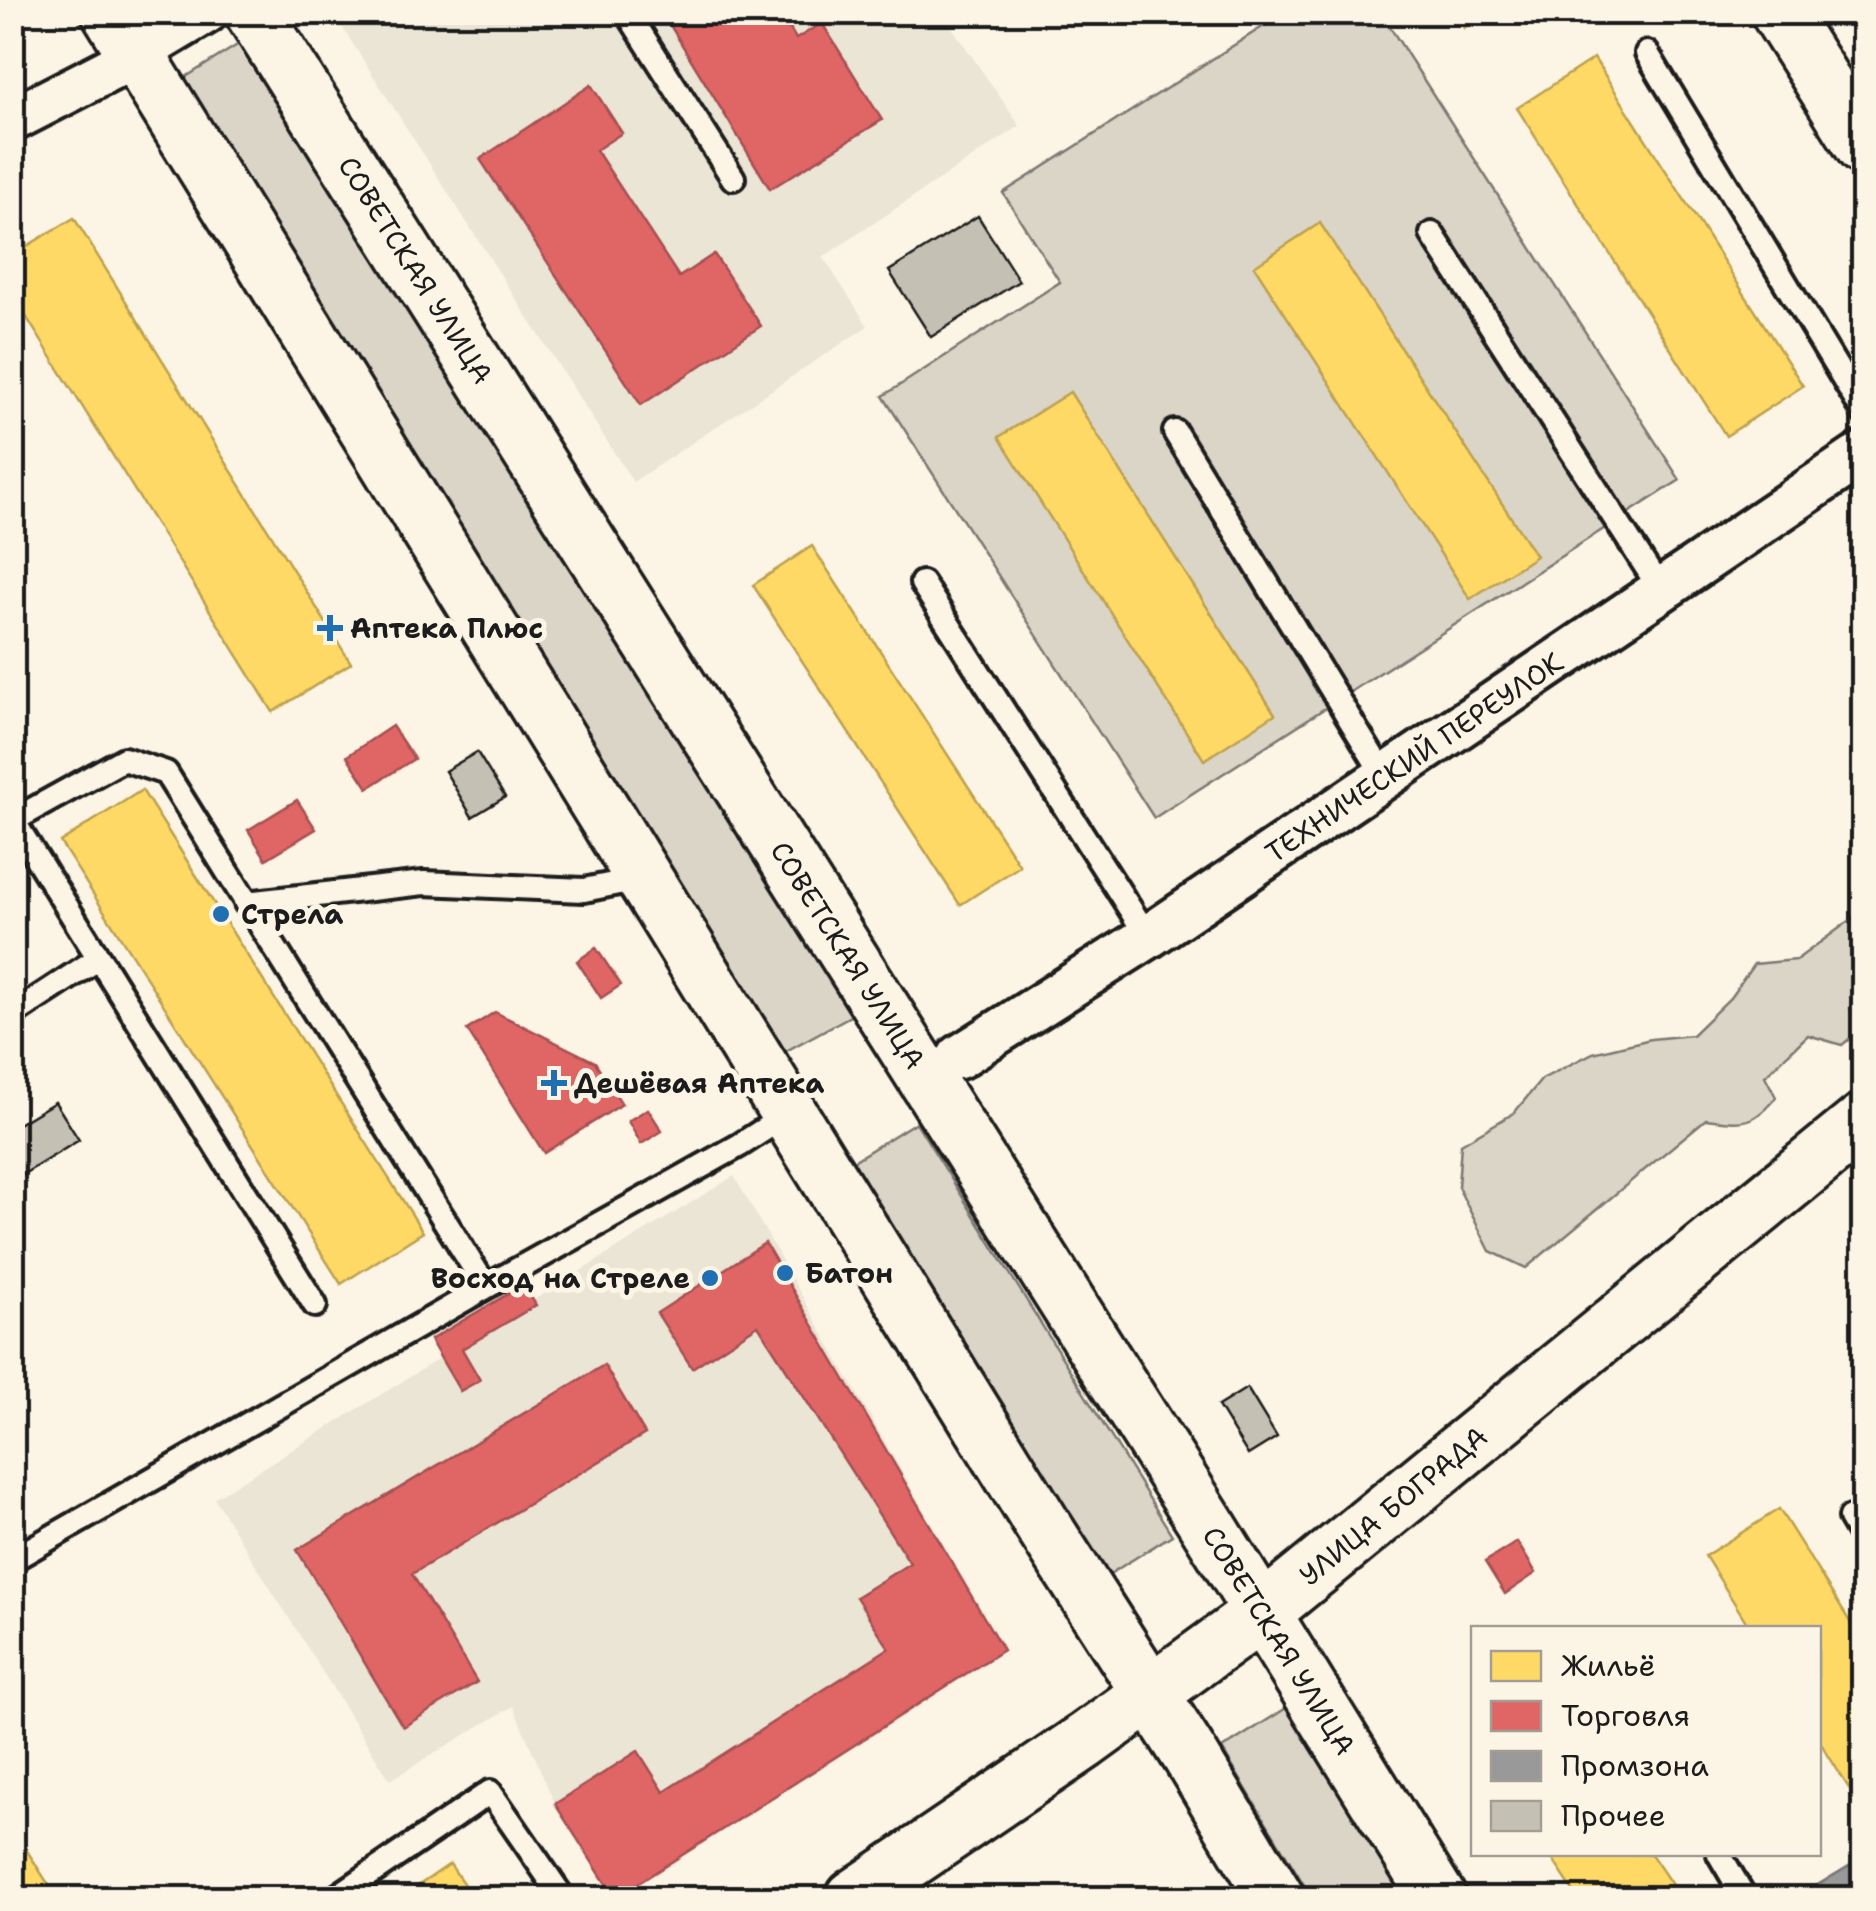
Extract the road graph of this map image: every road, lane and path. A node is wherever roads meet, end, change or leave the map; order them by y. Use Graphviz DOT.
graph roads {
  1 [pos="206,12"];
  2 [pos="254,12"];
  3 [pos="627,12"];
  4 [pos="1780,12"];
  5 [pos="123,33"];
  6 [pos="1647,53"];
  7 [pos="12,120"];
  8 [pos="1864,147"];
  9 [pos="733,178"];
  10 [pos="1432,234"];
  11 [pos="1864,413"];
  12 [pos="1175,432"];
  13 [pos="1864,453"];
  14 [pos="922,582"];
  15 [pos="1661,590"];
  16 [pos="1385,777"];
  17 [pos="13,822"];
  18 [pos="643,878"];
  19 [pos="246,902"];
  20 [pos="1148,937"];
  21 [pos="99,958"];
  22 [pos="12,1004"];
  23 [pos="959,1057"];
  24 [pos="788,1114"];
  25 [pos="1864,1122"];
  26 [pos="486,1287"];
  27 [pos="315,1306"];
  28 [pos="1850,1518"];
  29 [pos="1864,1542"];
  30 [pos="12,1560"];
  31 [pos="1262,1612"];
  32 [pos="1150,1693"];
  33 [pos="1720,1856"];
  34 [pos="335,1898"];
  35 [pos="563,1898"];
  36 [pos="854,1898"];
  37 [pos="1276,1898"];
  38 [pos="1438,1898"];
  39 [pos="1745,1898"];
  1 -- 5 [label="street"];
  2 -- 31 [label="main road, СОВЕТСКАЯ УЛИЦА"];
  3 -- 9 [label="lane"];
  4 -- 8 [label="main road"];
  5 -- 7 [label="street"];
  5 -- 18 [label="main road"];
  6 -- 11 [label="lane"];
  10 -- 15 [label="lane"];
  12 -- 16 [label="lane"];
  13 -- 15 [label="street, ТЕХНИЧЕСКИЙ ПЕРЕУЛОК"];
  14 -- 20 [label="lane"];
  15 -- 16 [label="street, ТЕХНИЧЕСКИЙ ПЕРЕУЛОК"];
  16 -- 20 [label="street, ТЕХНИЧЕСКИЙ ПЕРЕУЛОК"];
  17 -- 19 [label="lane"];
  17 -- 21 [label="lane"];
  18 -- 19 [label="lane"];
  18 -- 24 [label="main road"];
  19 -- 26 [label="lane"];
  20 -- 23 [label="street, ТЕХНИЧЕСКИЙ ПЕРЕУЛОК"];
  21 -- 22 [label="lane"];
  21 -- 27 [label="lane"];
  24 -- 26 [label="lane"];
  24 -- 32 [label="main road"];
  25 -- 31 [label="main road, УЛИЦА БОГРАДА"];
  26 -- 30 [label="lane"];
  28 -- 29 [label="lane"];
  31 -- 32 [label="main road, УЛИЦА БОГРАДА"];
  31 -- 38 [label="main road, СОВЕТСКАЯ УЛИЦА"];
  32 -- 36 [label="main road, УЛИЦА БОГРАДА"];
  32 -- 37 [label="main road"];
  33 -- 39 [label="lane"];
  34 -- 35 [label="lane"];
}
